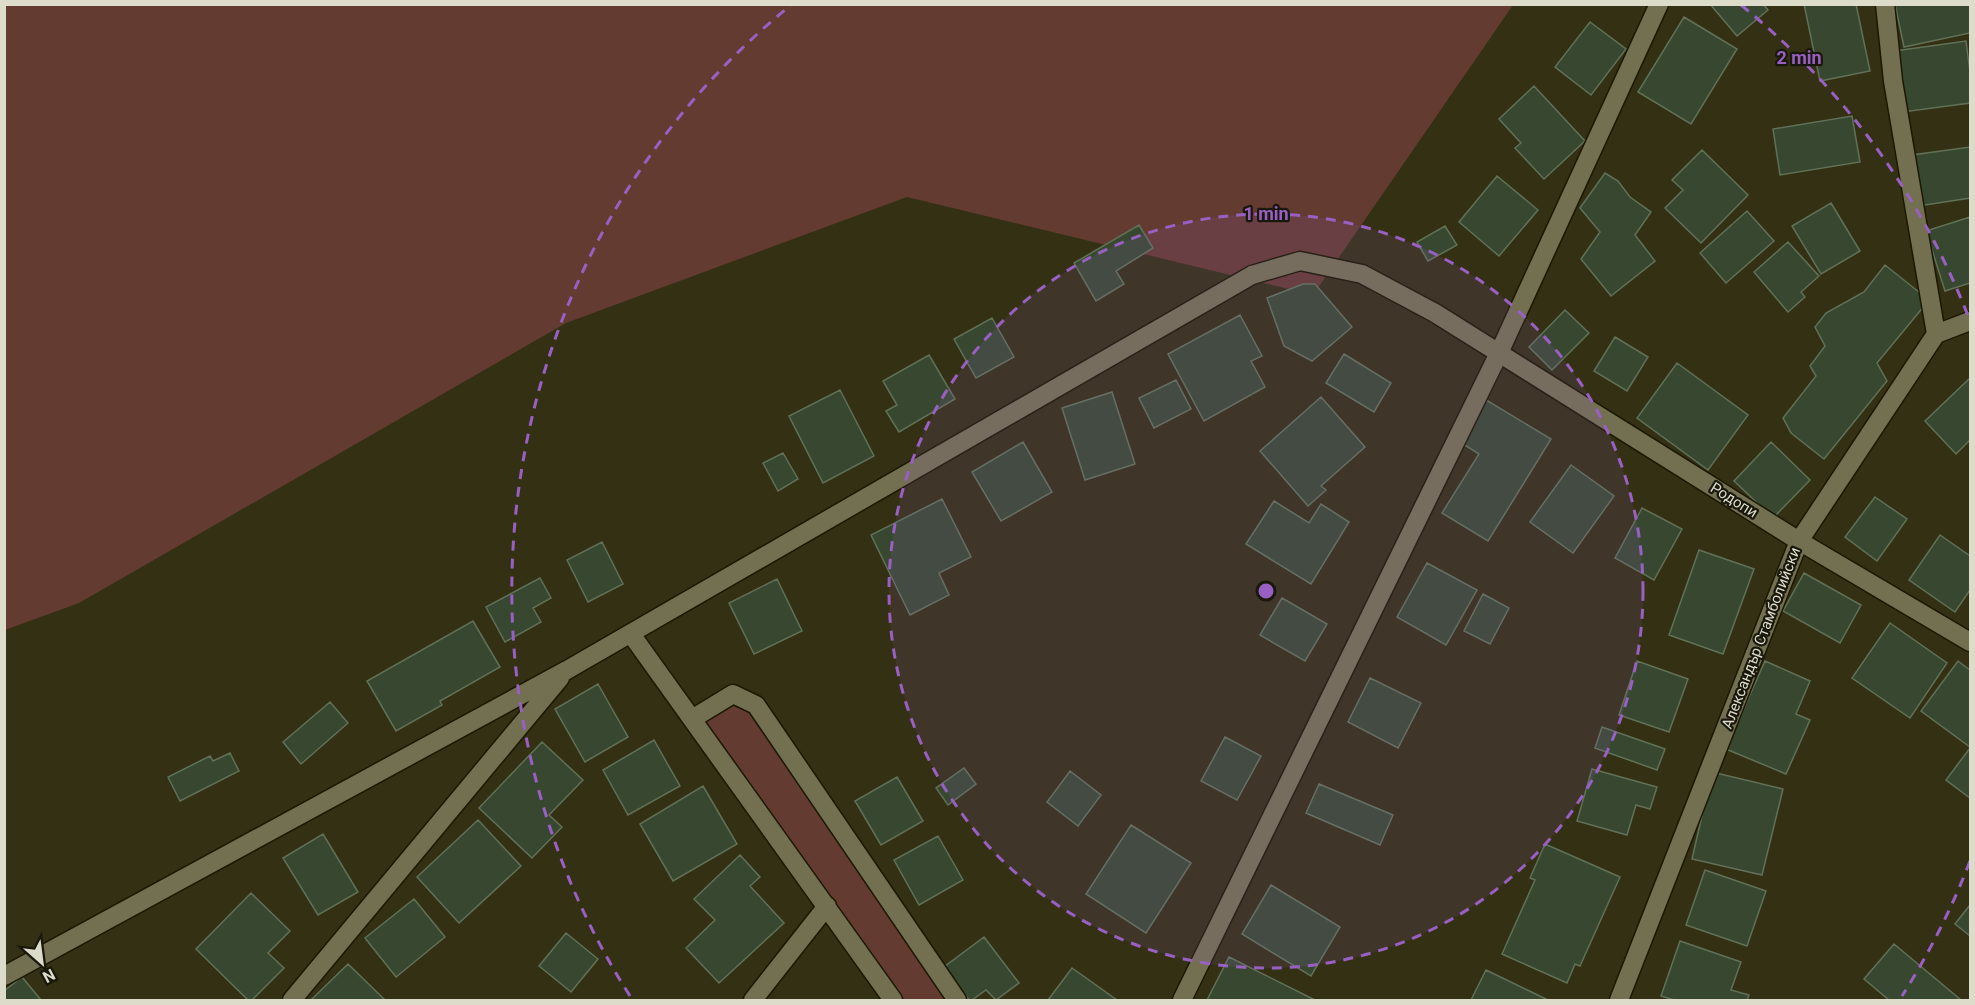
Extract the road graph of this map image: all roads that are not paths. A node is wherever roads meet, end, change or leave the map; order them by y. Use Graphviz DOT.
graph roads {
  1 [pos="1659,4"];
  2 [pos="1885,4"];
  3 [pos="1971,321"];
  4 [pos="1936,334"];
  5 [pos="1499,353"];
  6 [pos="1799,541"];
  7 [pos="631,634"];
  8 [pos="1971,642"];
  9 [pos="567,670"];
  10 [pos="692,718"];
  11 [pos="827,906"];
  12 [pos="4,976"];
  13 [pos="292,1000"];
  14 [pos="753,1000"];
  15 [pos="893,1000"];
  16 [pos="957,1000"];
  17 [pos="1182,1000"];
  18 [pos="1619,1000"];
  1 -- 5 [label="street"];
  2 -- 4 [label="street"];
  3 -- 4 [label="street"];
  4 -- 6 [label="street, Александър Стамболийски"];
  5 -- 6 [label="street, Родопи"];
  5 -- 7 [label="street, Родопи"];
  5 -- 17 [label="street"];
  6 -- 8 [label="street, Родопи"];
  6 -- 18 [label="street, Александър Стамболийски"];
  7 -- 9 [label="street, Родопи"];
  7 -- 10 [label="street"];
  9 -- 12 [label="street, Родопи"];
  9 -- 13 [label="street"];
  10 -- 11 [label="street"];
  10 -- 16 [label="street"];
  11 -- 14 [label="street"];
  11 -- 15 [label="street"];
}
